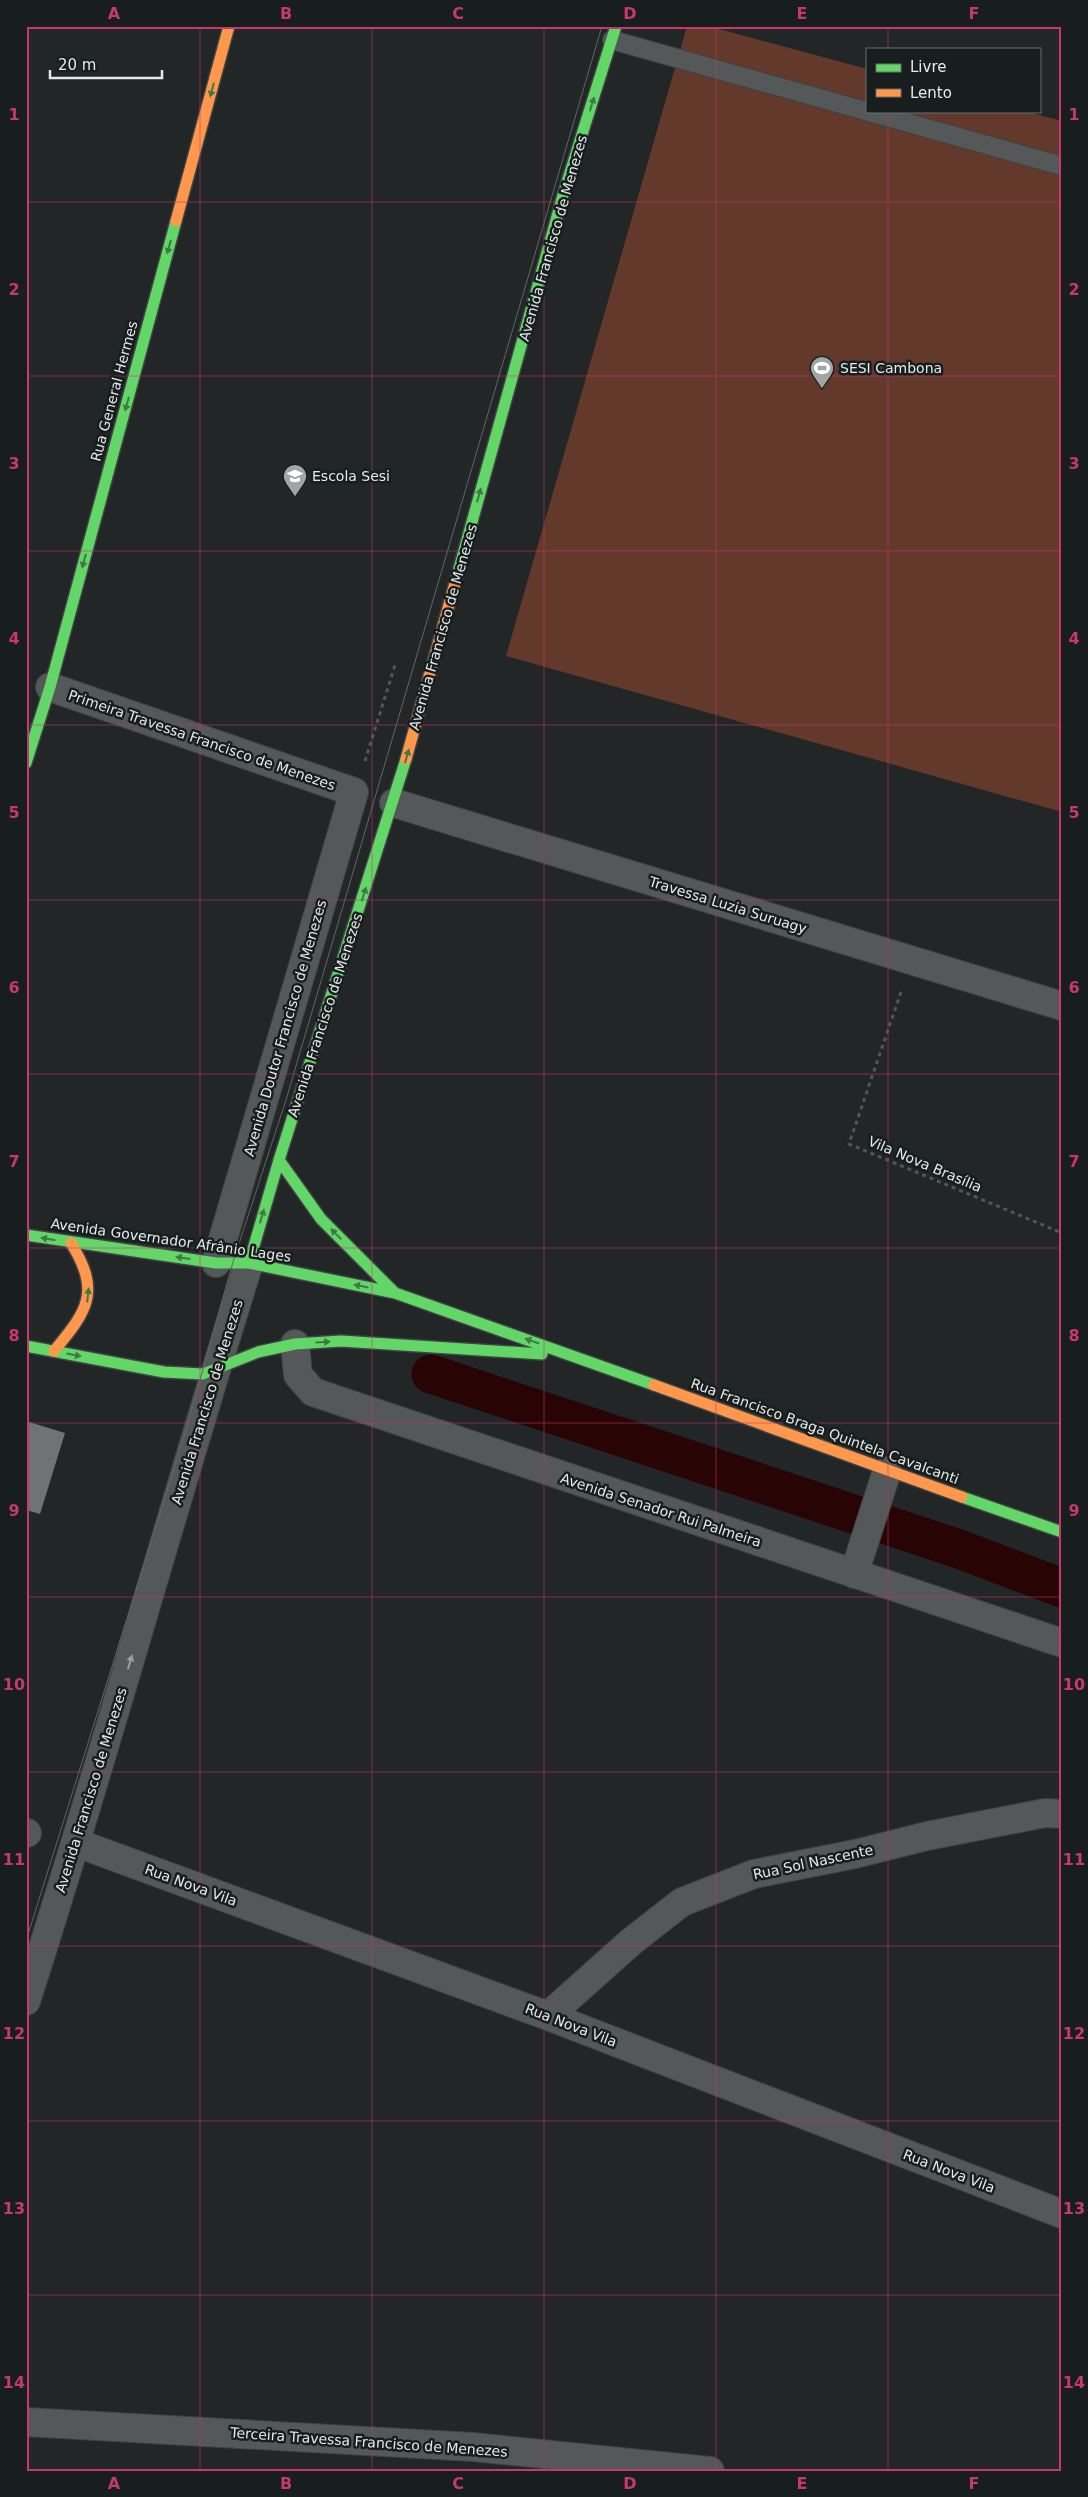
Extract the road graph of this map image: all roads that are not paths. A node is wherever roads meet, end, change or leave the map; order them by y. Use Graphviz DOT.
graph roads {
  1 [pos="230,26"];
  2 [pos="614,33"];
  3 [pos="866,108"];
  4 [pos="880,112"];
  5 [pos="1062,166"];
  6 [pos="50,687"];
  7 [pos="26,764"];
  8 [pos="354,792"];
  9 [pos="394,803"];
  10 [pos="1062,1006"];
  11 [pos="279,1160"];
  12 [pos="26,1235"];
  13 [pos="71,1243"];
  14 [pos="216,1263"];
  15 [pos="249,1263"];
  16 [pos="395,1293"];
  17 [pos="295,1344"];
  18 [pos="26,1346"];
  19 [pos="54,1351"];
  20 [pos="578,1357"];
  21 [pos="215,1371"];
  22 [pos="883,1484"];
  23 [pos="1062,1532"];
  24 [pos="854,1574"];
  25 [pos="1062,1643"];
  26 [pos="1062,1814"];
  27 [pos="77,1843"];
  28 [pos="26,2001"];
  29 [pos="548,2016"];
  30 [pos="1062,2214"];
  31 [pos="26,2422"];
  32 [pos="710,2471"];
  1 -- 6 [label="street, Rua General Hermes, one-way"];
  2 -- 3 [label="lane"];
  9 -- 2 [label="street, Avenida Francisco de Menezes, one-way"];
  4 -- 5 [label="lane"];
  6 -- 7 [label="street, Rua General Hermes"];
  6 -- 8 [label="street, Primeira Travessa Francisco de Menezes"];
  8 -- 14 [label="street, Avenida Doutor Francisco de Menezes"];
  9 -- 10 [label="street, Travessa Luzia Suruagy"];
  11 -- 9 [label="street, Avenida Francisco de Menezes, one-way"];
  15 -- 11 [label="street, Avenida Francisco de Menezes, one-way"];
  16 -- 11 [label="street, one-way"];
  13 -- 12 [label="street, Avenida Governador Afrânio Lages, one-way"];
  14 -- 13 [label="street, Avenida Governador Afrânio Lages, one-way"];
  19 -- 13 [label="street, one-way"];
  14 -- 15 [label="street, Avenida Governador Afrânio Lages"];
  16 -- 15 [label="street, Avenida Governador Afrânio Lages, one-way"];
  15 -- 21 [label="street, Avenida Francisco de Menezes"];
  20 -- 16 [label="street, Avenida Governador Afrânio Lages, one-way"];
  17 -- 20 [label="street, one-way"];
  17 -- 21 [label="street"];
  17 -- 24 [label="street, Avenida Senador Rui Palmeira"];
  18 -- 19 [label="street"];
  19 -- 21 [label="street, one-way"];
  20 -- 22 [label="street, Rua Francisco Braga Quintela Cavalcanti"];
  27 -- 21 [label="street, Avenida Francisco de Menezes, one-way"];
  22 -- 23 [label="street, Rua Francisco Braga Quintela Cavalcanti"];
  22 -- 24 [label="street"];
  24 -- 25 [label="street, Avenida Senador Rui Palmeira"];
  26 -- 29 [label="street, Rua Sol Nascente"];
  27 -- 28 [label="street, Avenida Francisco de Menezes"];
  27 -- 29 [label="street, Rua Nova Vila"];
  29 -- 30 [label="street, Rua Nova Vila"];
  31 -- 32 [label="street, Terceira Travessa Francisco de Menezes"];
}
